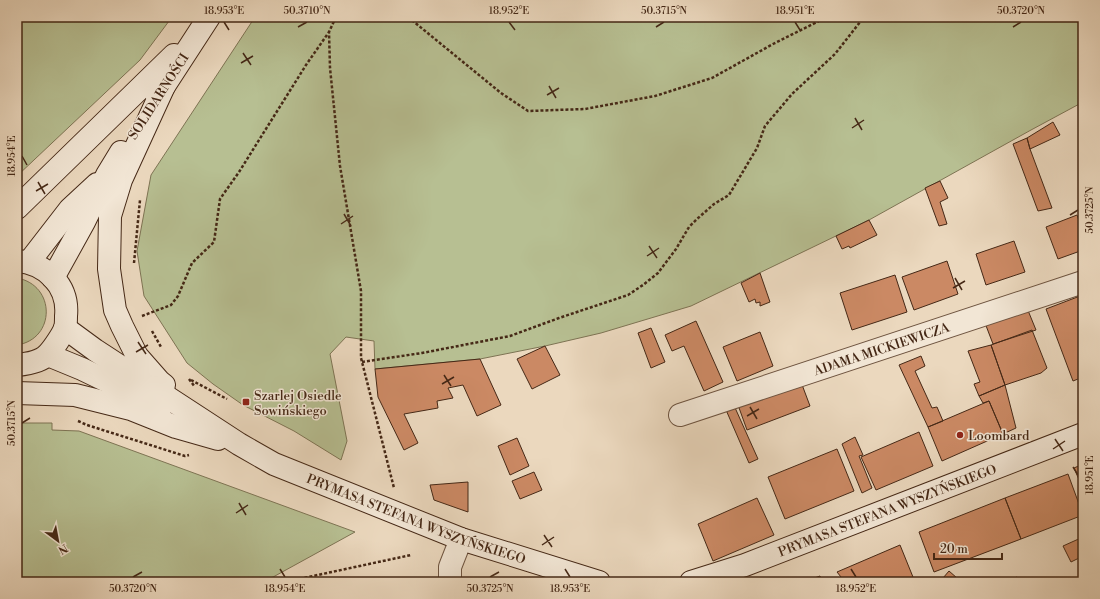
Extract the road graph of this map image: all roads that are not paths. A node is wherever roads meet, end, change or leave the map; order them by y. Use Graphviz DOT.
graph roads {
  1 [pos="205,23"];
  2 [pos="165,84"];
  3 [pos="107,175"];
  4 [pos="17,208"];
  5 [pos="23,261"];
  6 [pos="53,278"];
  7 [pos="1083,282"];
  8 [pos="65,328"];
  9 [pos="48,354"];
  10 [pos="17,365"];
  11 [pos="17,394"];
  12 [pos="680,415"];
  13 [pos="1083,434"];
  14 [pos="239,444"];
  15 [pos="461,539"];
  16 [pos="450,582"];
  17 [pos="599,582"];
  18 [pos="690,582"];
  1 -- 2 [label="street, SOLIDARNOŚCI"];
  1 -- 4 [label="street"];
  2 -- 3 [label="street, SOLIDARNOŚCI"];
  2 -- 14 [label="street"];
  3 -- 5 [label="street, SOLIDARNOŚCI"];
  3 -- 6 [label="street, SOLIDARNOŚCI"];
  5 -- 6 [label="street"];
  6 -- 8 [label="street"];
  7 -- 12 [label="street, ADAMA MICKIEWICZA"];
  8 -- 9 [label="street"];
  8 -- 14 [label="street, PRYMASA STEFANA WYSZYŃSKIEGO"];
  9 -- 10 [label="street"];
  9 -- 14 [label="street, PRYMASA STEFANA WYSZYŃSKIEGO"];
  11 -- 14 [label="street"];
  13 -- 18 [label="street, PRYMASA STEFANA WYSZYŃSKIEGO"];
  14 -- 15 [label="street, PRYMASA STEFANA WYSZYŃSKIEGO"];
  15 -- 16 [label="street"];
  15 -- 17 [label="street, PRYMASA STEFANA WYSZYŃSKIEGO"];
}
